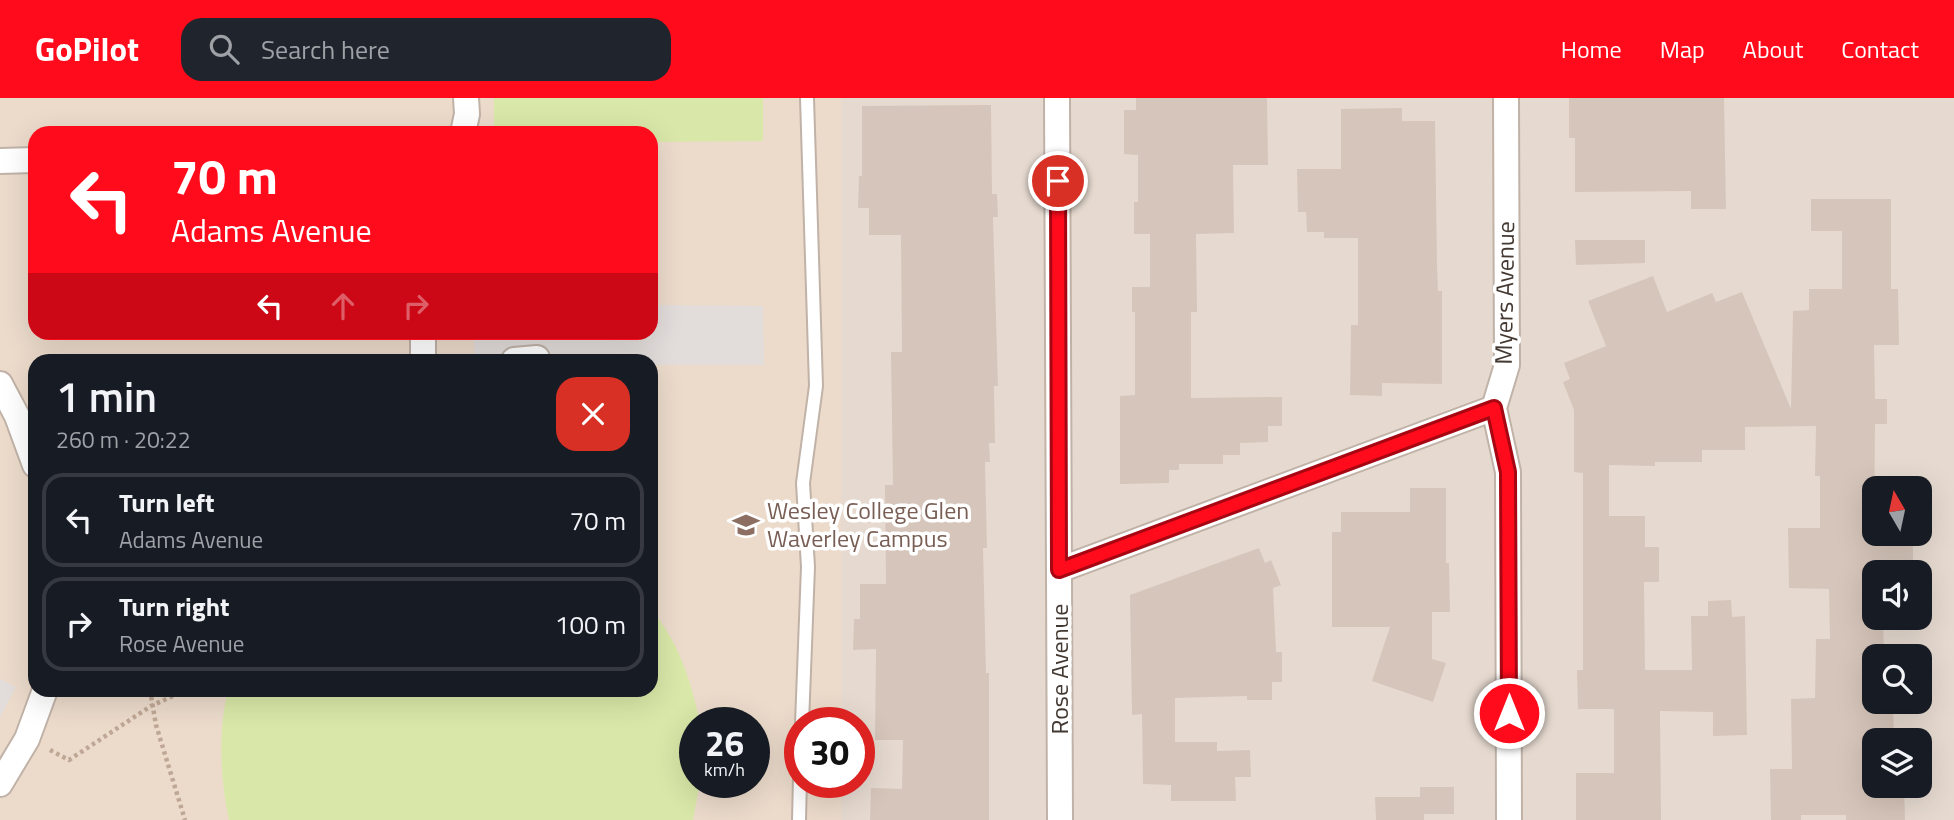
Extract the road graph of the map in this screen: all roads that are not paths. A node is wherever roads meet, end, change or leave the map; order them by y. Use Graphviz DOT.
graph roads {
  1 [pos="466,98"];
  2 [pos="807,98"];
  3 [pos="1057,98"];
  4 [pos="1506,98"];
  5 [pos="464,126"];
  6 [pos="28,160"];
  7 [pos="0,161"];
  8 [pos="0,384"];
  9 [pos="1494,408"];
  10 [pos="28,446"];
  11 [pos="1059,570"];
  12 [pos="42,697"];
  13 [pos="803,707"];
  14 [pos="0,784"];
  15 [pos="800,798"];
  16 [pos="799,820"];
  17 [pos="1060,820"];
  18 [pos="1509,820"];
  1 -- 5 [label="street"];
  2 -- 13 [label="lane"];
  3 -- 11 [label="street, Rose Avenue"];
  4 -- 9 [label="street, Myers Avenue"];
  6 -- 7 [label="street"];
  8 -- 10 [label="street"];
  9 -- 11 [label="street"];
  9 -- 18 [label="street, Myers Avenue"];
  11 -- 17 [label="street, Rose Avenue"];
  12 -- 14 [label="street"];
  15 -- 16 [label="lane"];
}
